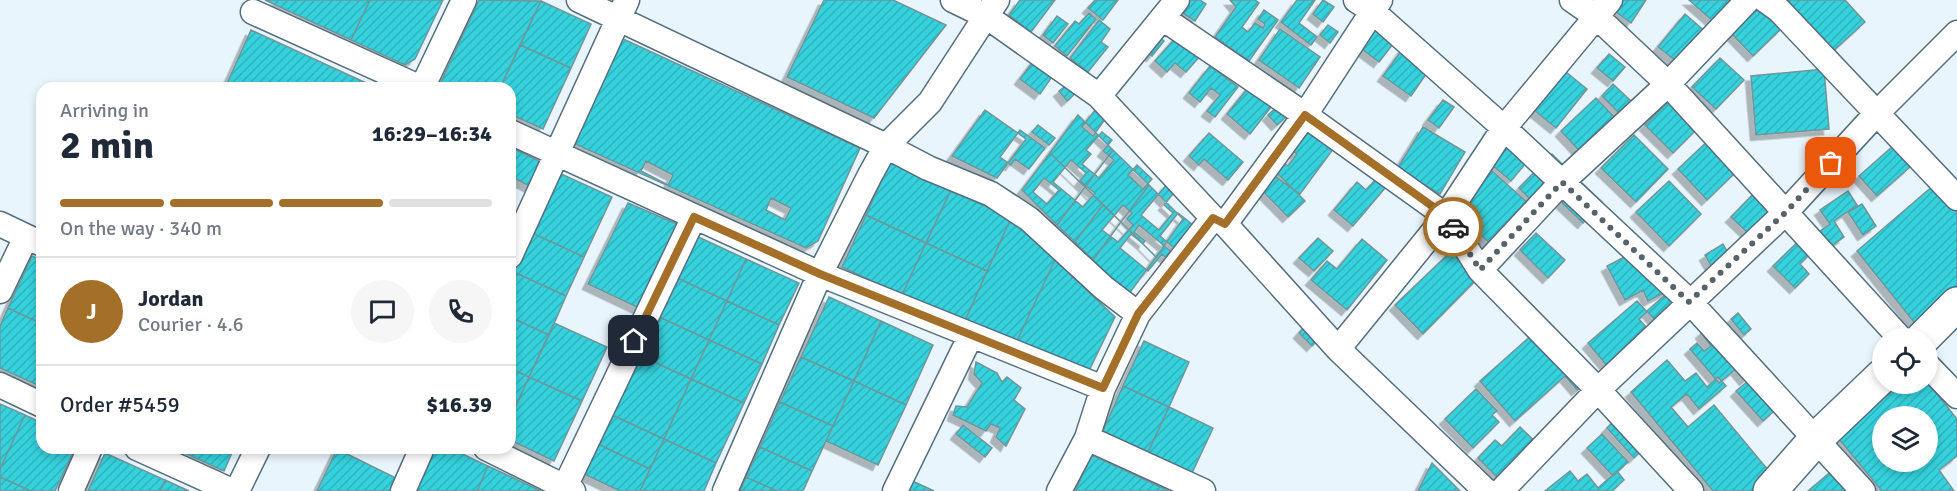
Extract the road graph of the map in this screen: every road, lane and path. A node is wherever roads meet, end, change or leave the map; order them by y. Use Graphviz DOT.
graph roads {
  1 [pos="464,0"];
  2 [pos="579,0"];
  3 [pos="952,0"];
  4 [pos="1572,0"];
  5 [pos="1748,0"];
  6 [pos="1766,0"];
  7 [pos="1369,3"];
  8 [pos="991,8"];
  9 [pos="623,9"];
  10 [pos="1604,9"];
  11 [pos="1170,10"];
  12 [pos="253,12"];
  13 [pos="1957,33"];
  14 [pos="409,82"];
  15 [pos="425,82"];
  16 [pos="1668,84"];
  17 [pos="1099,96"];
  18 [pos="1877,113"];
  19 [pos="1305,115"];
  20 [pos="1504,128"];
  21 [pos="516,135"];
  22 [pos="886,146"];
  23 [pos="556,155"];
  24 [pos="1562,182"];
  25 [pos="1957,198"];
  26 [pos="1785,213"];
  27 [pos="1446,216"];
  28 [pos="694,217"];
  29 [pos="1219,221"];
  30 [pos="0,224"];
  31 [pos="34,240"];
  32 [pos="516,243"];
  33 [pos="1480,270"];
  34 [pos="820,274"];
  35 [pos="0,291"];
  36 [pos="1689,302"];
  37 [pos="1957,304"];
  38 [pos="1138,314"];
  39 [pos="1891,328"];
  40 [pos="1933,328"];
  41 [pos="971,335"];
  42 [pos="1338,349"];
  43 [pos="1938,376"];
  44 [pos="0,385"];
  45 [pos="1872,386"];
  46 [pos="1103,388"];
  47 [pos="1598,390"];
  48 [pos="1957,396"];
  49 [pos="36,402"];
  50 [pos="1087,438"];
  51 [pos="1815,440"];
  52 [pos="87,454"];
  53 [pos="150,454"];
  54 [pos="255,454"];
  55 [pos="419,454"];
  56 [pos="498,454"];
  57 [pos="567,490"];
  58 [pos="71,491"];
  59 [pos="232,491"];
  60 [pos="237,491"];
  61 [pos="403,491"];
  62 [pos="725,491"];
  63 [pos="895,491"];
  64 [pos="1059,491"];
  65 [pos="1203,491"];
  66 [pos="1486,491"];
  67 [pos="1502,491"];
  68 [pos="1691,491"];
  69 [pos="1770,491"];
  70 [pos="1863,491"];
  1 -- 15 [label="street"];
  2 -- 9 [label="street"];
  3 -- 8 [label="street"];
  4 -- 10 [label="street"];
  5 -- 16 [label="street"];
  6 -- 18 [label="street"];
  7 -- 19 [label="street"];
  7 -- 20 [label="street"];
  8 -- 17 [label="street"];
  8 -- 22 [label="street"];
  9 -- 22 [label="street"];
  9 -- 23 [label="street"];
  10 -- 16 [label="street"];
  10 -- 20 [label="street"];
  11 -- 17 [label="street"];
  11 -- 19 [label="street"];
  12 -- 14 [label="street"];
  13 -- 18 [label="street"];
  16 -- 24 [label="street"];
  16 -- 26 [label="street"];
  17 -- 29 [label="street"];
  18 -- 25 [label="street"];
  18 -- 26 [label="street"];
  19 -- 27 [label="street"];
  19 -- 29 [label="street"];
  20 -- 24 [label="street"];
  20 -- 27 [label="street"];
  21 -- 23 [label="street"];
  22 -- 34 [label="street"];
  22 -- 38 [label="street"];
  23 -- 28 [label="street"];
  23 -- 32 [label="street"];
  24 -- 33 [label="street"];
  24 -- 36 [label="street"];
  26 -- 36 [label="street"];
  26 -- 39 [label="street"];
  27 -- 33 [label="street"];
  27 -- 42 [label="street"];
  28 -- 34 [label="street"];
  28 -- 57 [label="street"];
  29 -- 38 [label="street"];
  29 -- 42 [label="street"];
  30 -- 31 [label="street"];
  31 -- 35 [label="street"];
  33 -- 47 [label="street"];
  34 -- 41 [label="street"];
  34 -- 62 [label="street"];
  36 -- 47 [label="street"];
  36 -- 51 [label="street"];
  37 -- 40 [label="street"];
  38 -- 46 [label="street"];
  41 -- 46 [label="street"];
  41 -- 63 [label="street"];
  42 -- 66 [label="street"];
  43 -- 48 [label="street"];
  44 -- 49 [label="street"];
  45 -- 51 [label="street"];
  46 -- 50 [label="street"];
  47 -- 67 [label="street"];
  47 -- 68 [label="street"];
  50 -- 64 [label="street"];
  50 -- 65 [label="street"];
  51 -- 69 [label="street"];
  51 -- 70 [label="street"];
  52 -- 58 [label="street"];
  53 -- 59 [label="street"];
  54 -- 60 [label="street"];
  55 -- 61 [label="street"];
  56 -- 57 [label="street"];
}
